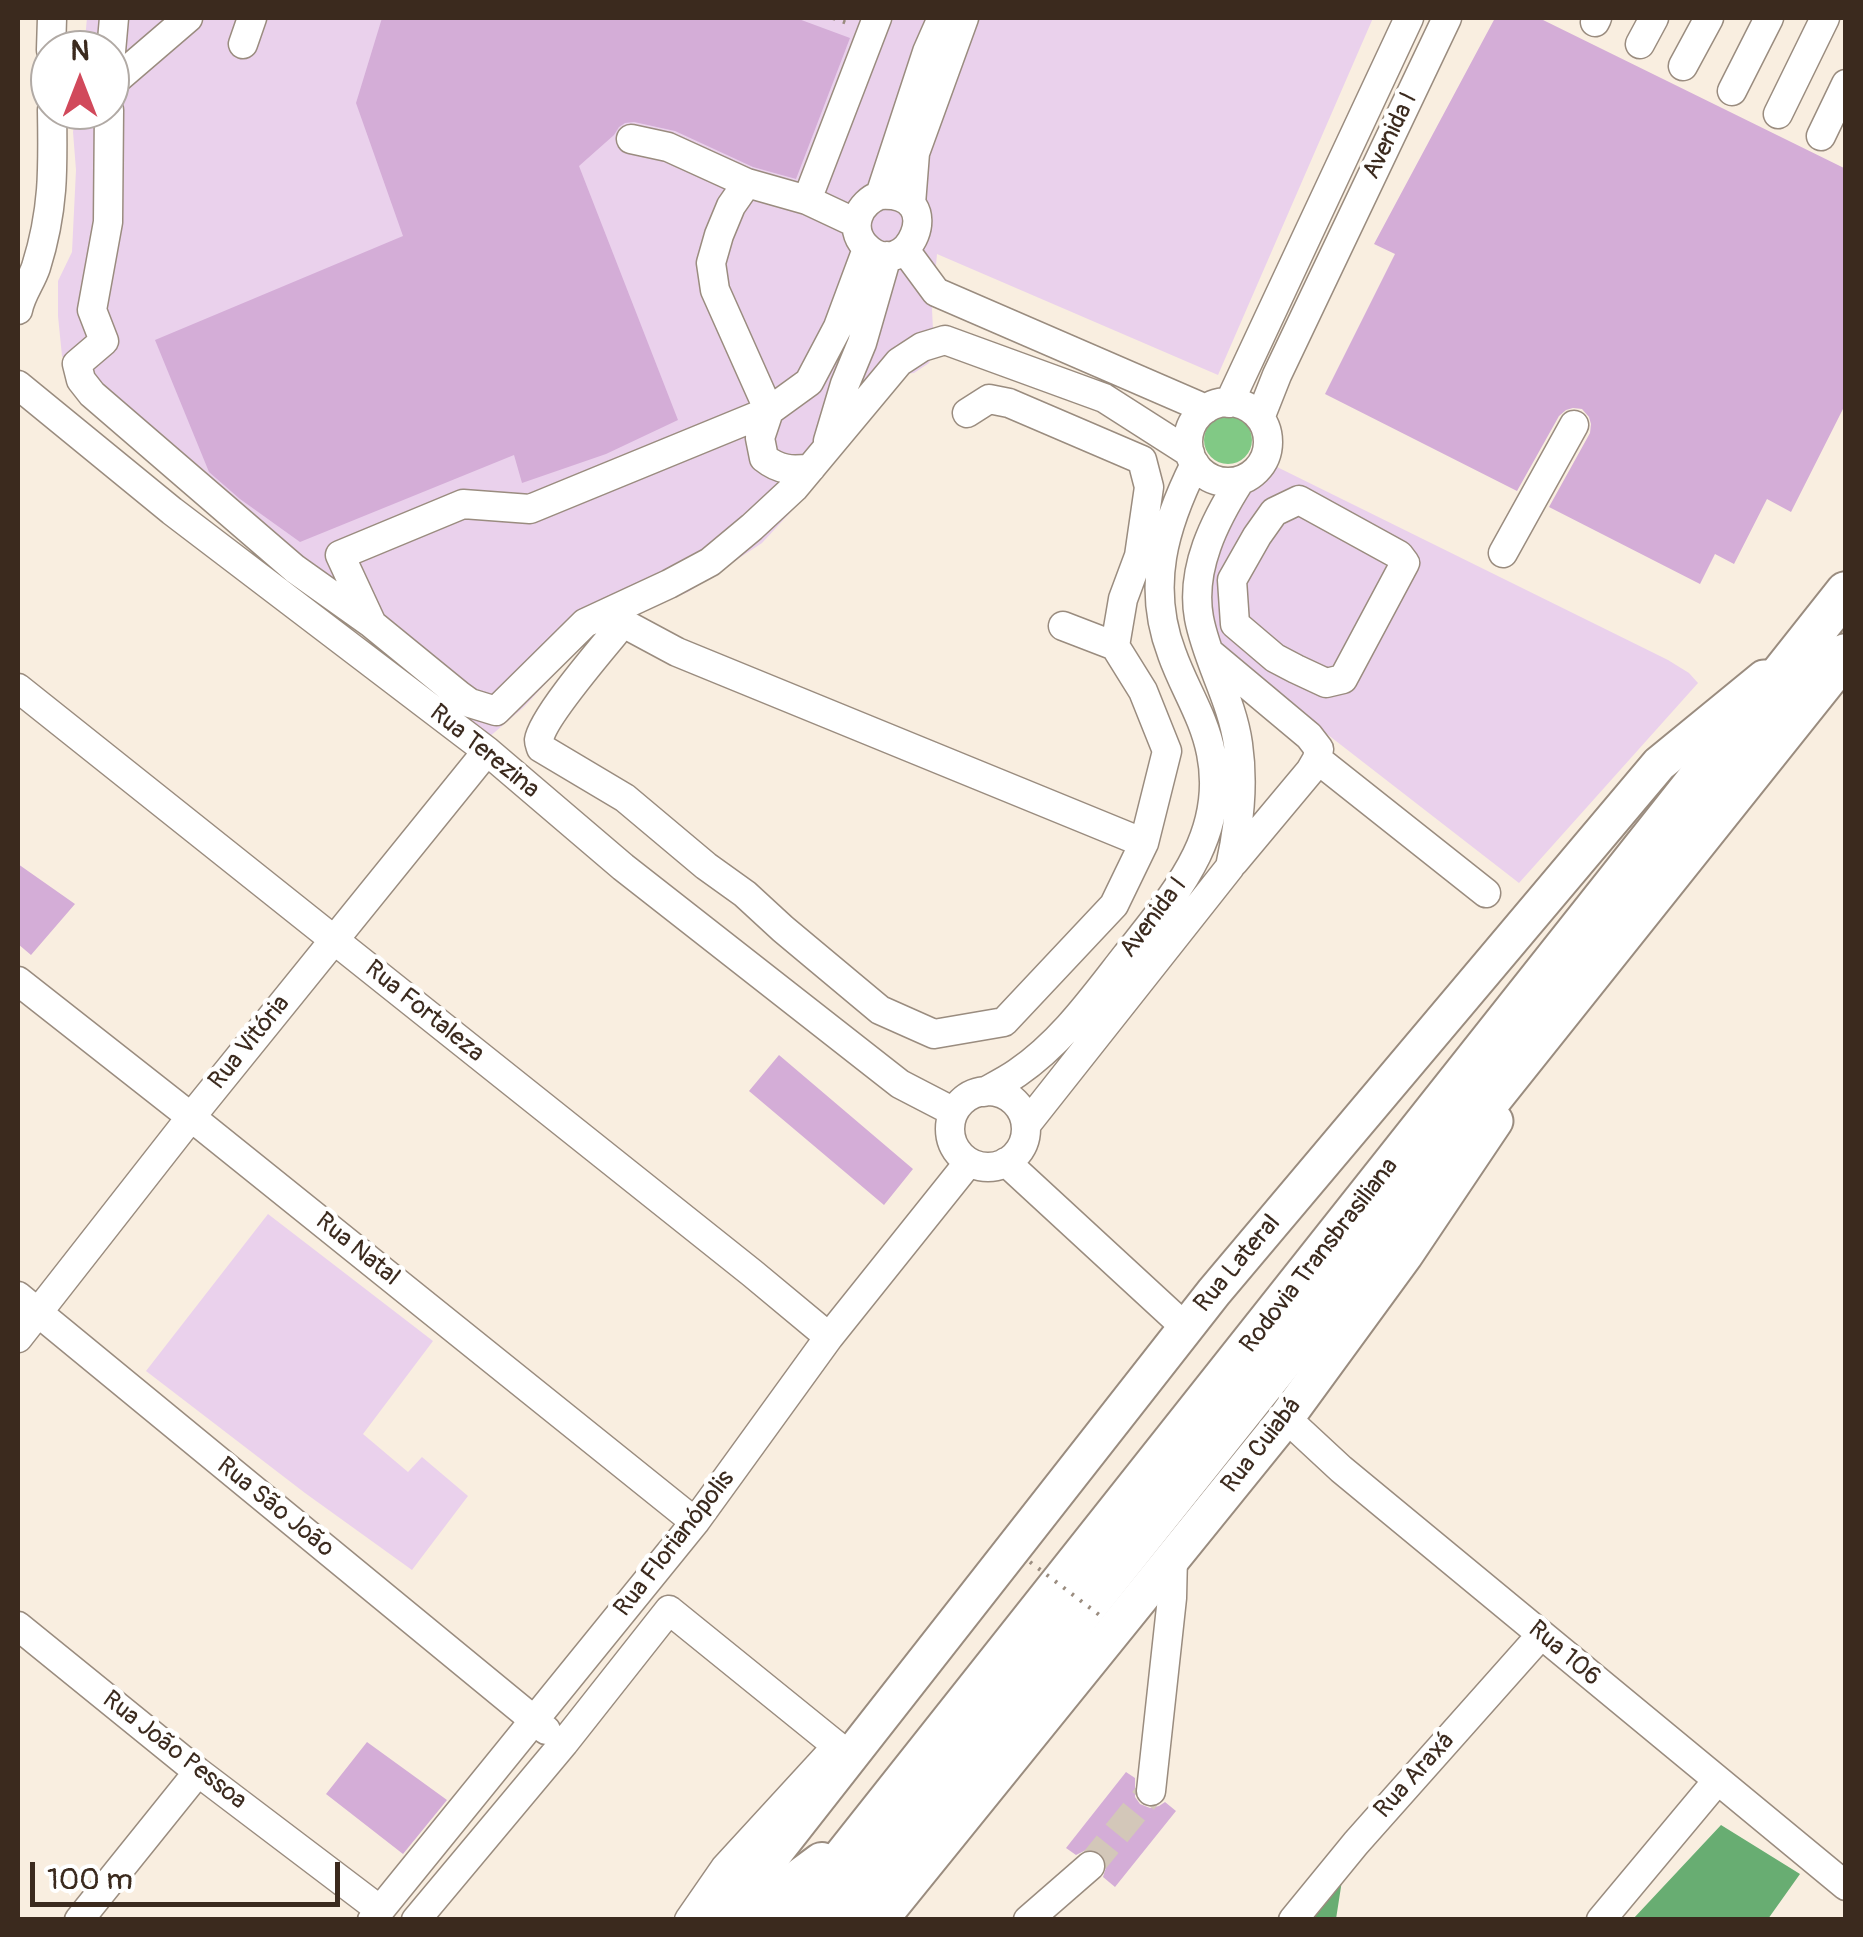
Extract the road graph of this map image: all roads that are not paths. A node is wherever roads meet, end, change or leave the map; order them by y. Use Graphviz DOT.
graph roads {
  1 [pos="188,18"];
  2 [pos="877,18"];
  3 [pos="945,18"];
  4 [pos="1409,18"];
  5 [pos="1448,18"];
  6 [pos="1654,18"];
  7 [pos="1708,18"];
  8 [pos="1769,18"];
  9 [pos="1825,18"];
  10 [pos="1640,44"];
  11 [pos="1682,66"];
  12 [pos="130,68"];
  13 [pos="1846,84"];
  14 [pos="1732,91"];
  15 [pos="1778,114"];
  16 [pos="52,130"];
  17 [pos="109,130"];
  18 [pos="1821,136"];
  19 [pos="631,140"];
  20 [pos="746,182"];
  21 [pos="880,194"];
  22 [pos="807,200"];
  23 [pos="911,204"];
  24 [pos="879,244"];
  25 [pos="19,302"];
  26 [pos="1034,373"];
  27 [pos="18,386"];
  28 [pos="1218,406"];
  29 [pos="769,412"];
  30 [pos="968,413"];
  31 [pos="1260,418"];
  32 [pos="1048,420"];
  33 [pos="1574,425"];
  34 [pos="1192,458"];
  35 [pos="818,460"];
  36 [pos="1240,480"];
  37 [pos="1503,552"];
  38 [pos="340,555"];
  39 [pos="295,569"];
  40 [pos="1846,592"];
  41 [pos="620,616"];
  42 [pos="372,624"];
  43 [pos="1063,626"];
  44 [pos="1115,646"];
  45 [pos="1800,650"];
  46 [pos="1210,653"];
  47 [pos="1846,654"];
  48 [pos="1285,664"];
  49 [pos="18,688"];
  50 [pos="1254,690"];
  51 [pos="512,696"];
  52 [pos="548,722"];
  53 [pos="487,751"];
  54 [pos="1318,759"];
  55 [pos="1144,843"];
  56 [pos="1230,867"];
  57 [pos="1486,894"];
  58 [pos="333,940"];
  59 [pos="1610,948"];
  60 [pos="18,981"];
  61 [pos="984,1092"];
  62 [pos="954,1112"];
  63 [pos="191,1117"];
  64 [pos="1026,1125"];
  65 [pos="970,1162"];
  66 [pos="1006,1162"];
  67 [pos="28,1305"];
  68 [pos="1185,1327"];
  69 [pos="829,1337"];
  70 [pos="18,1338"];
  71 [pos="1286,1418"];
  72 [pos="696,1522"];
  73 [pos="1174,1556"];
  74 [pos="18,1626"];
  75 [pos="1541,1635"];
  76 [pos="533,1720"];
  77 [pos="564,1743"];
  78 [pos="198,1772"];
  79 [pos="1717,1781"];
  80 [pos="1151,1791"];
  81 [pos="862,1834"];
  82 [pos="1090,1866"];
  83 [pos="1846,1886"];
  84 [pos="376,1915"];
  85 [pos="79,1920"];
  86 [pos="416,1920"];
  87 [pos="689,1920"];
  88 [pos="722,1920"];
  89 [pos="744,1920"];
  90 [pos="794,1920"];
  91 [pos="836,1920"];
  92 [pos="880,1920"];
  93 [pos="1028,1920"];
  94 [pos="1292,1920"];
  95 [pos="1601,1920"];
  1 -- 12 [label="street"];
  2 -- 22 [label="street"];
  3 -- 21 [label="street"];
  3 -- 23 [label="street"];
  4 -- 28 [label="street, Avenida I"];
  5 -- 31 [label="street, Avenida I"];
  6 -- 10 [label="street"];
  7 -- 11 [label="street"];
  8 -- 14 [label="street"];
  9 -- 15 [label="street"];
  13 -- 18 [label="street"];
  16 -- 25 [label="street"];
  17 -- 39 [label="street"];
  19 -- 20 [label="street"];
  20 -- 22 [label="street"];
  20 -- 29 [label="street"];
  21 -- 23 [label="street"];
  21 -- 24 [label="street"];
  22 -- 24 [label="street"];
  23 -- 24 [label="street"];
  24 -- 28 [label="street"];
  24 -- 29 [label="street"];
  24 -- 35 [label="street"];
  26 -- 32 [label="street"];
  26 -- 34 [label="street"];
  26 -- 35 [label="street"];
  27 -- 53 [label="street, Rua Terezina"];
  28 -- 31 [label="street"];
  28 -- 34 [label="street"];
  29 -- 35 [label="street"];
  29 -- 38 [label="street"];
  30 -- 32 [label="street"];
  31 -- 36 [label="street"];
  32 -- 44 [label="street"];
  33 -- 37 [label="street"];
  34 -- 36 [label="street"];
  34 -- 61 [label="street, Avenida I"];
  35 -- 41 [label="street"];
  36 -- 46 [label="street, Avenida I"];
  38 -- 39 [label="street"];
  38 -- 42 [label="street"];
  39 -- 42 [label="street"];
  40 -- 45 [label="highway, Rodovia Transbrasiliana"];
  41 -- 51 [label="street"];
  41 -- 52 [label="street"];
  41 -- 55 [label="street"];
  42 -- 51 [label="street"];
  43 -- 44 [label="street"];
  44 -- 55 [label="street"];
  45 -- 68 [label="main road, Rua Lateral"];
  45 -- 81 [label="highway, Rodovia Transbrasiliana"];
  46 -- 50 [label="street"];
  46 -- 56 [label="street, Avenida I"];
  47 -- 59 [label="highway, Rodovia Transbrasiliana"];
  48 -- 48 [label="street"];
  48 -- 50 [label="street"];
  49 -- 58 [label="street, Rua Fortaleza"];
  50 -- 54 [label="street"];
  51 -- 52 [label="street"];
  52 -- 55 [label="street"];
  53 -- 58 [label="street, Rua Vitória"];
  53 -- 62 [label="street, Rua Terezina"];
  54 -- 56 [label="street"];
  54 -- 57 [label="street"];
  56 -- 64 [label="street, Avenida I"];
  58 -- 63 [label="street, Rua Vitória"];
  58 -- 69 [label="street, Rua Fortaleza"];
  59 -- 71 [label="main road, Rua Cuiabá"];
  59 -- 91 [label="highway, Rodovia Transbrasiliana"];
  60 -- 63 [label="street, Rua Natal"];
  61 -- 62 [label="street"];
  61 -- 64 [label="street"];
  62 -- 65 [label="street"];
  63 -- 67 [label="street, Rua Vitória"];
  63 -- 72 [label="street, Rua Natal"];
  64 -- 66 [label="street"];
  65 -- 66 [label="street"];
  65 -- 69 [label="street, Rua Florianópolis"];
  66 -- 68 [label="street"];
  67 -- 70 [label="street, Rua Vitória"];
  67 -- 76 [label="street, Rua São João"];
  68 -- 88 [label="main road, Rua Lateral"];
  69 -- 72 [label="street, Rua Florianópolis"];
  71 -- 73 [label="main road, Rua Cuiabá"];
  71 -- 75 [label="street, Rua 106"];
  72 -- 76 [label="street, Rua Florianópolis"];
  73 -- 80 [label="street"];
  73 -- 92 [label="main road, Rua Cuiabá"];
  74 -- 78 [label="street, Rua João Pessoa"];
  75 -- 79 [label="street, Rua 106"];
  75 -- 94 [label="street, Rua Araxá"];
  76 -- 77 [label="street, Rua São João"];
  76 -- 84 [label="street, Rua Florianópolis"];
  77 -- 86 [label="street"];
  77 -- 87 [label="street"];
  78 -- 84 [label="street, Rua João Pessoa"];
  78 -- 85 [label="street"];
  79 -- 83 [label="street, Rua 106"];
  79 -- 95 [label="street"];
  81 -- 89 [label="highway"];
  81 -- 90 [label="highway, Rodovia Transbrasiliana"];
  82 -- 93 [label="street"];
}
